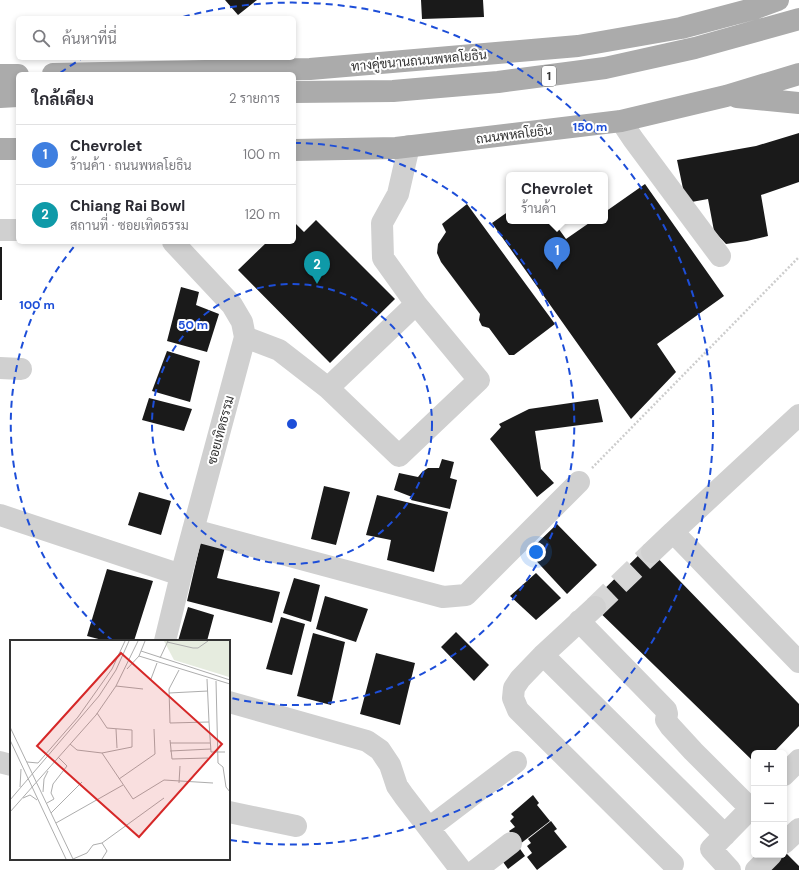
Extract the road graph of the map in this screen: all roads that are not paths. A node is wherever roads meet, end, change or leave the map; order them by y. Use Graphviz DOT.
graph roads {
  1 [pos="778,0"];
  2 [pos="799,19"];
  3 [pos="302,72"];
  4 [pos="799,74"];
  5 [pos="0,75"];
  6 [pos="16,75"];
  7 [pos="296,92"];
  8 [pos="0,96"];
  9 [pos="16,96"];
  10 [pos="726,96"];
  11 [pos="799,103"];
  12 [pos="621,121"];
  13 [pos="409,146"];
  14 [pos="296,150"];
  15 [pos="0,230"];
  16 [pos="16,230"];
  17 [pos="175,244"];
  18 [pos="720,256"];
  19 [pos="416,304"];
  20 [pos="245,337"];
  21 [pos="328,388"];
  22 [pos="799,415"];
  23 [pos="579,482"];
  24 [pos="0,515"];
  25 [pos="193,530"];
  26 [pos="673,532"];
  27 [pos="652,552"];
  28 [pos="181,574"];
  29 [pos="165,640"];
  30 [pos="543,655"];
  31 [pos="799,662"];
  32 [pos="230,702"];
  33 [pos="799,760"];
  34 [pos="0,762"];
  35 [pos="516,762"];
  36 [pos="10,765"];
  37 [pos="787,772"];
  38 [pos="751,805"];
  39 [pos="751,807"];
  40 [pos="230,812"];
  41 [pos="296,826"];
  42 [pos="429,828"];
  43 [pos="799,829"];
  44 [pos="725,835"];
  45 [pos="787,840"];
  46 [pos="511,843"];
  47 [pos="768,858"];
  48 [pos="673,864"];
  49 [pos="461,870"];
  50 [pos="476,870"];
  51 [pos="730,870"];
  52 [pos="756,870"];
  1 -- 3 [label="main road, ทางคู่ขนานถนนพหลโยธิน / 1"];
  2 -- 7 [label="main road, 1"];
  4 -- 10 [label="main road, ถนนพหลโยธิน"];
  5 -- 6 [label="main road"];
  8 -- 9 [label="main road"];
  10 -- 11 [label="main road"];
  10 -- 12 [label="main road, ถนนพหลโยธิน"];
  12 -- 13 [label="main road, ถนนพหลโยธิน"];
  12 -- 18 [label="street"];
  13 -- 14 [label="main road, ถนนพหลโยธิน"];
  13 -- 19 [label="street"];
  15 -- 16 [label="street"];
  17 -- 20 [label="street"];
  19 -- 21 [label="street"];
  19 -- 21 [label="street"];
  20 -- 21 [label="street"];
  20 -- 25 [label="street, ซอยเทิดธรรม"];
  22 -- 26 [label="street"];
  23 -- 25 [label="street"];
  24 -- 28 [label="street"];
  25 -- 28 [label="street, ซอยเทิดธรรม"];
  26 -- 27 [label="street"];
  26 -- 31 [label="street"];
  28 -- 29 [label="street, ซอยเทิดธรรม"];
  30 -- 38 [label="street"];
  30 -- 44 [label="street"];
  30 -- 48 [label="street"];
  32 -- 42 [label="street"];
  33 -- 37 [label="street"];
  34 -- 36 [label="street"];
  35 -- 42 [label="street"];
  39 -- 44 [label="street"];
  40 -- 41 [label="street"];
  42 -- 49 [label="street"];
  43 -- 45 [label="street"];
  44 -- 51 [label="street"];
  46 -- 50 [label="street"];
  47 -- 52 [label="street"];
}
